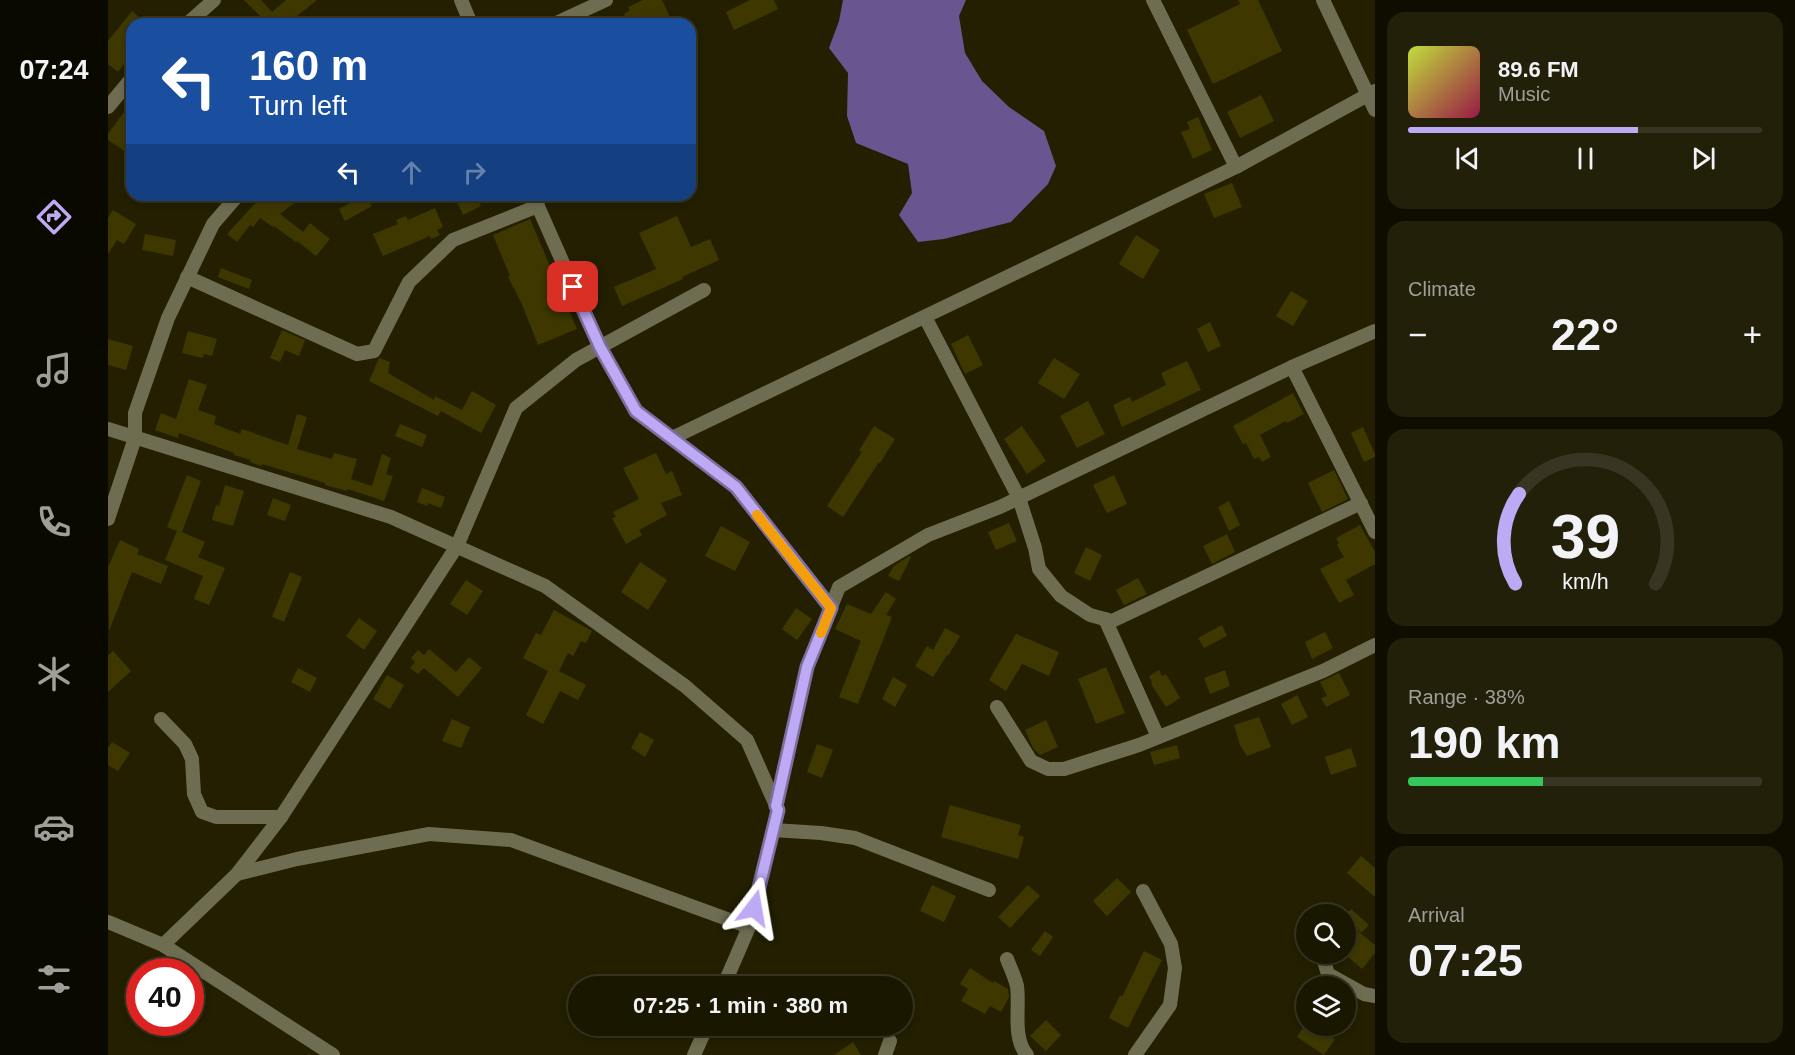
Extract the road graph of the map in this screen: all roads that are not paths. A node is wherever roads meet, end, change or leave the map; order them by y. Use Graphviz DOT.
graph roads {
  1 [pos="214,0"];
  2 [pos="461,0"];
  3 [pos="606,0"];
  4 [pos="1153,0"];
  5 [pos="1323,0"];
  6 [pos="194,18"];
  7 [pos="468,18"];
  8 [pos="567,18"];
  9 [pos="126,85"];
  10 [pos="1372,93"];
  11 [pos="108,107"];
  12 [pos="1375,110"];
  13 [pos="1236,167"];
  14 [pos="233,201"];
  15 [pos="535,201"];
  16 [pos="188,277"];
  17 [pos="704,290"];
  18 [pos="925,317"];
  19 [pos="1375,331"];
  20 [pos="600,347"];
  21 [pos="1292,367"];
  22 [pos="108,429"];
  23 [pos="135,438"];
  24 [pos="672,438"];
  25 [pos="1019,498"];
  26 [pos="1361,503"];
  27 [pos="108,519"];
  28 [pos="1375,532"];
  29 [pos="457,546"];
  30 [pos="831,608"];
  31 [pos="1105,619"];
  32 [pos="1375,645"];
  33 [pos="997,707"];
  34 [pos="161,719"];
  35 [pos="1158,737"];
  36 [pos="776,806"];
  37 [pos="281,817"];
  38 [pos="773,830"];
  39 [pos="237,874"];
  40 [pos="989,890"];
  41 [pos="1143,891"];
  42 [pos="108,921"];
  43 [pos="749,927"];
  44 [pos="163,945"];
  45 [pos="1007,959"];
  46 [pos="1325,964"];
  47 [pos="728,976"];
  48 [pos="1375,996"];
  49 [pos="703,1036"];
  50 [pos="890,1041"];
  51 [pos="333,1055"];
  52 [pos="694,1055"];
  53 [pos="885,1055"];
  54 [pos="1028,1055"];
  55 [pos="1135,1055"];
  1 -- 6 [label="street"];
  2 -- 7 [label="street"];
  3 -- 8 [label="street"];
  4 -- 13 [label="street"];
  5 -- 10 [label="street"];
  9 -- 11 [label="street"];
  10 -- 12 [label="street"];
  10 -- 13 [label="street"];
  13 -- 18 [label="street"];
  14 -- 16 [label="street"];
  15 -- 16 [label="street"];
  15 -- 20 [label="street"];
  16 -- 23 [label="street"];
  17 -- 20 [label="street"];
  18 -- 24 [label="street"];
  18 -- 25 [label="street"];
  19 -- 21 [label="street"];
  20 -- 24 [label="street"];
  20 -- 29 [label="street"];
  21 -- 25 [label="street"];
  21 -- 26 [label="street"];
  22 -- 23 [label="street"];
  23 -- 27 [label="street"];
  23 -- 29 [label="street"];
  24 -- 30 [label="street"];
  25 -- 30 [label="street"];
  25 -- 31 [label="street"];
  26 -- 28 [label="street"];
  26 -- 31 [label="street"];
  29 -- 36 [label="street"];
  29 -- 37 [label="street"];
  30 -- 36 [label="street"];
  31 -- 35 [label="street"];
  32 -- 35 [label="street"];
  33 -- 35 [label="street"];
  34 -- 37 [label="street"];
  36 -- 38 [label="street"];
  37 -- 39 [label="street"];
  38 -- 40 [label="street"];
  38 -- 43 [label="street"];
  39 -- 43 [label="street"];
  39 -- 44 [label="street"];
  41 -- 55 [label="street"];
  42 -- 44 [label="street"];
  43 -- 47 [label="street"];
  44 -- 51 [label="street"];
  45 -- 54 [label="street"];
  46 -- 48 [label="street"];
  49 -- 52 [label="street"];
  50 -- 53 [label="street"];
}
